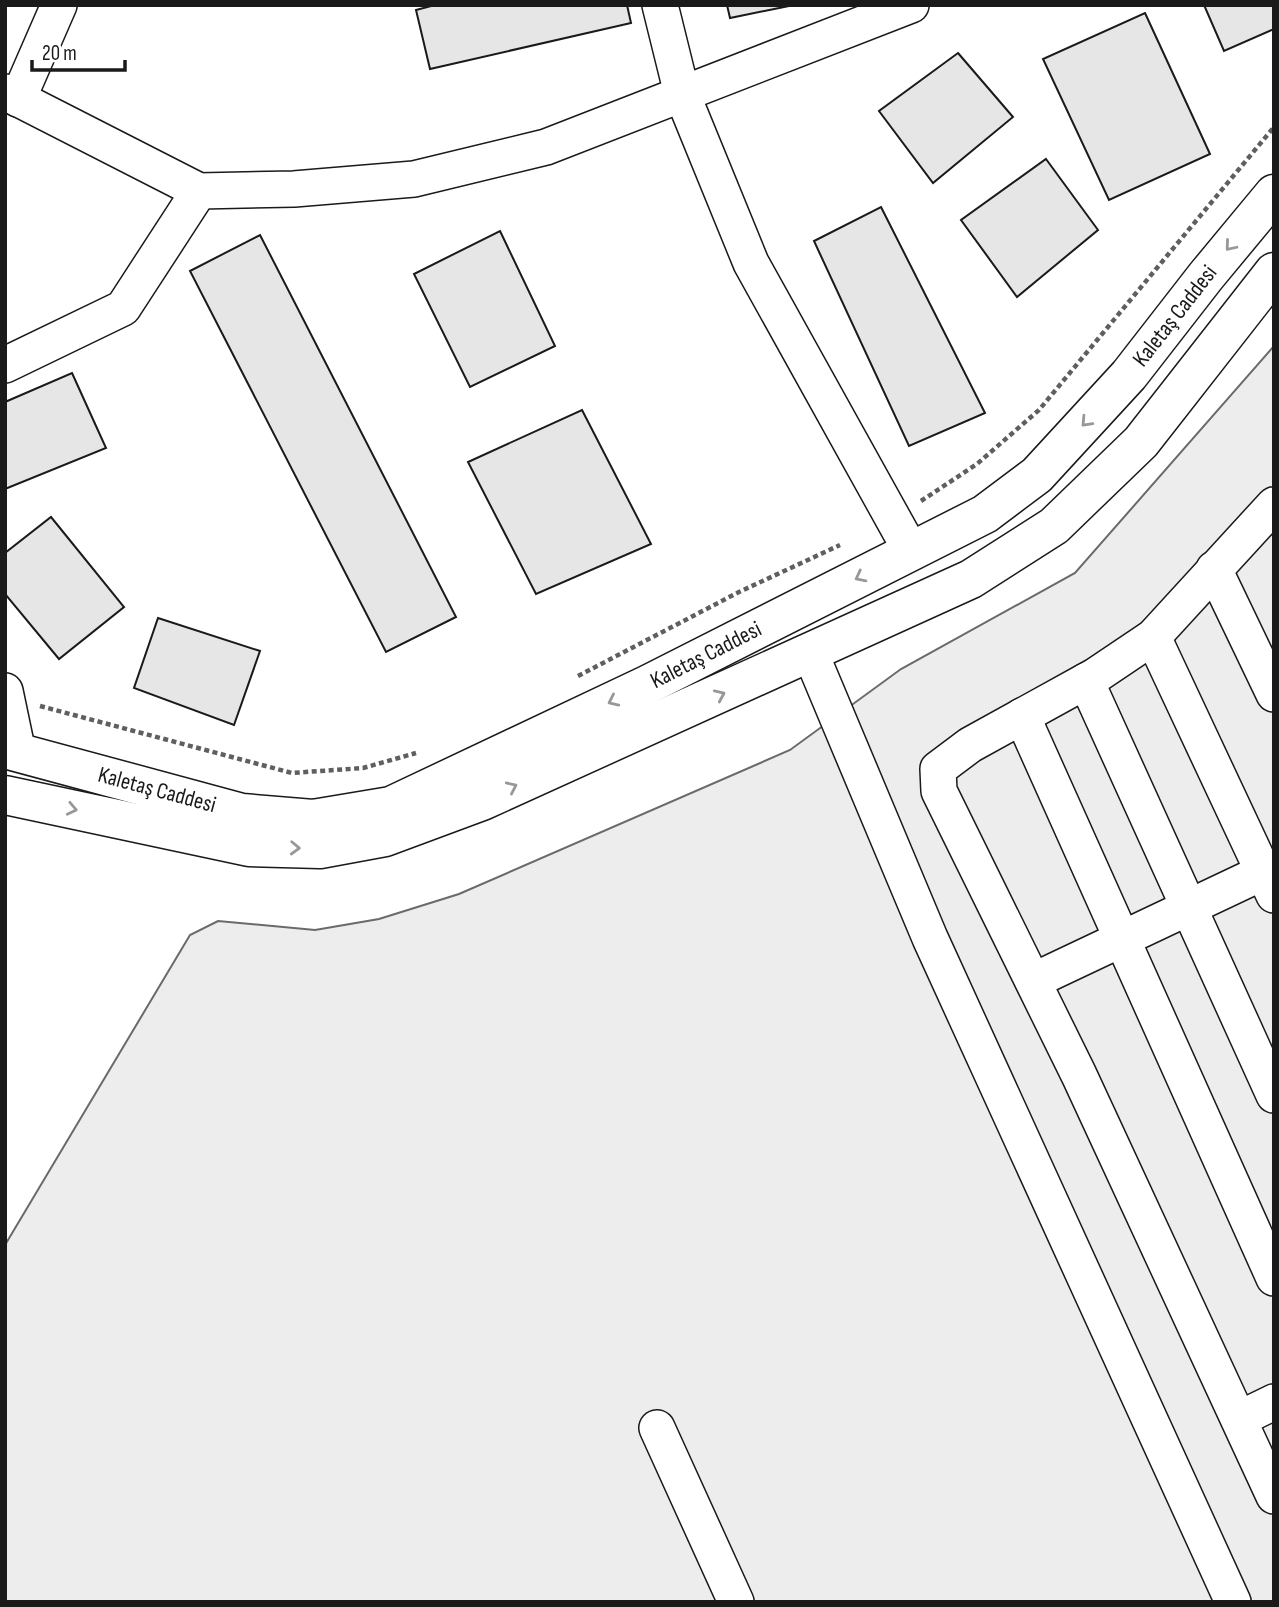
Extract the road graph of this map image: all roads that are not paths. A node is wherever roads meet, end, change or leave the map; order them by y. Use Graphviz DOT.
graph roads {
  1 [pos="60,5"];
  2 [pos="660,5"];
  3 [pos="911,5"];
  4 [pos="682,94"];
  5 [pos="12,95"];
  6 [pos="199,191"];
  7 [pos="1274,194"];
  8 [pos="1274,272"];
  9 [pos="5,365"];
  10 [pos="1272,511"];
  11 [pos="902,536"];
  12 [pos="1214,569"];
  13 [pos="1153,637"];
  14 [pos="810,652"];
  15 [pos="1086,681"];
  16 [pos="6,694"];
  17 [pos="1274,694"];
  18 [pos="1022,716"];
  19 [pos="11,751"];
  20 [pos="5,794"];
  21 [pos="1270,878"];
  22 [pos="1189,906"];
  23 [pos="1121,939"];
  24 [pos="1032,981"];
  25 [pos="1274,1095"];
  26 [pos="1274,1278"];
  27 [pos="1274,1402"];
  28 [pos="1239,1419"];
  29 [pos="657,1428"];
  30 [pos="1274,1496"];
  31 [pos="737,1602"];
  32 [pos="1233,1602"];
  1 -- 5 [label="street"];
  2 -- 4 [label="street"];
  3 -- 4 [label="street"];
  4 -- 6 [label="street"];
  4 -- 11 [label="street"];
  5 -- 6 [label="street"];
  6 -- 9 [label="street"];
  7 -- 11 [label="main road, Kaletaş Caddesi, one-way"];
  8 -- 14 [label="main road, Kaletaş Caddesi"];
  10 -- 12 [label="street"];
  11 -- 19 [label="main road, Kaletaş Caddesi, one-way"];
  12 -- 13 [label="street"];
  12 -- 17 [label="street"];
  13 -- 15 [label="street"];
  13 -- 21 [label="street"];
  20 -- 14 [label="main road, Kaletaş Caddesi, one-way"];
  14 -- 32 [label="street"];
  15 -- 18 [label="street"];
  15 -- 22 [label="street"];
  16 -- 19 [label="street"];
  18 -- 23 [label="street"];
  18 -- 24 [label="street"];
  21 -- 22 [label="street"];
  22 -- 23 [label="street"];
  22 -- 25 [label="street"];
  23 -- 24 [label="street"];
  23 -- 26 [label="street"];
  24 -- 28 [label="street"];
  27 -- 28 [label="street"];
  28 -- 30 [label="street"];
  29 -- 31 [label="street"];
}
